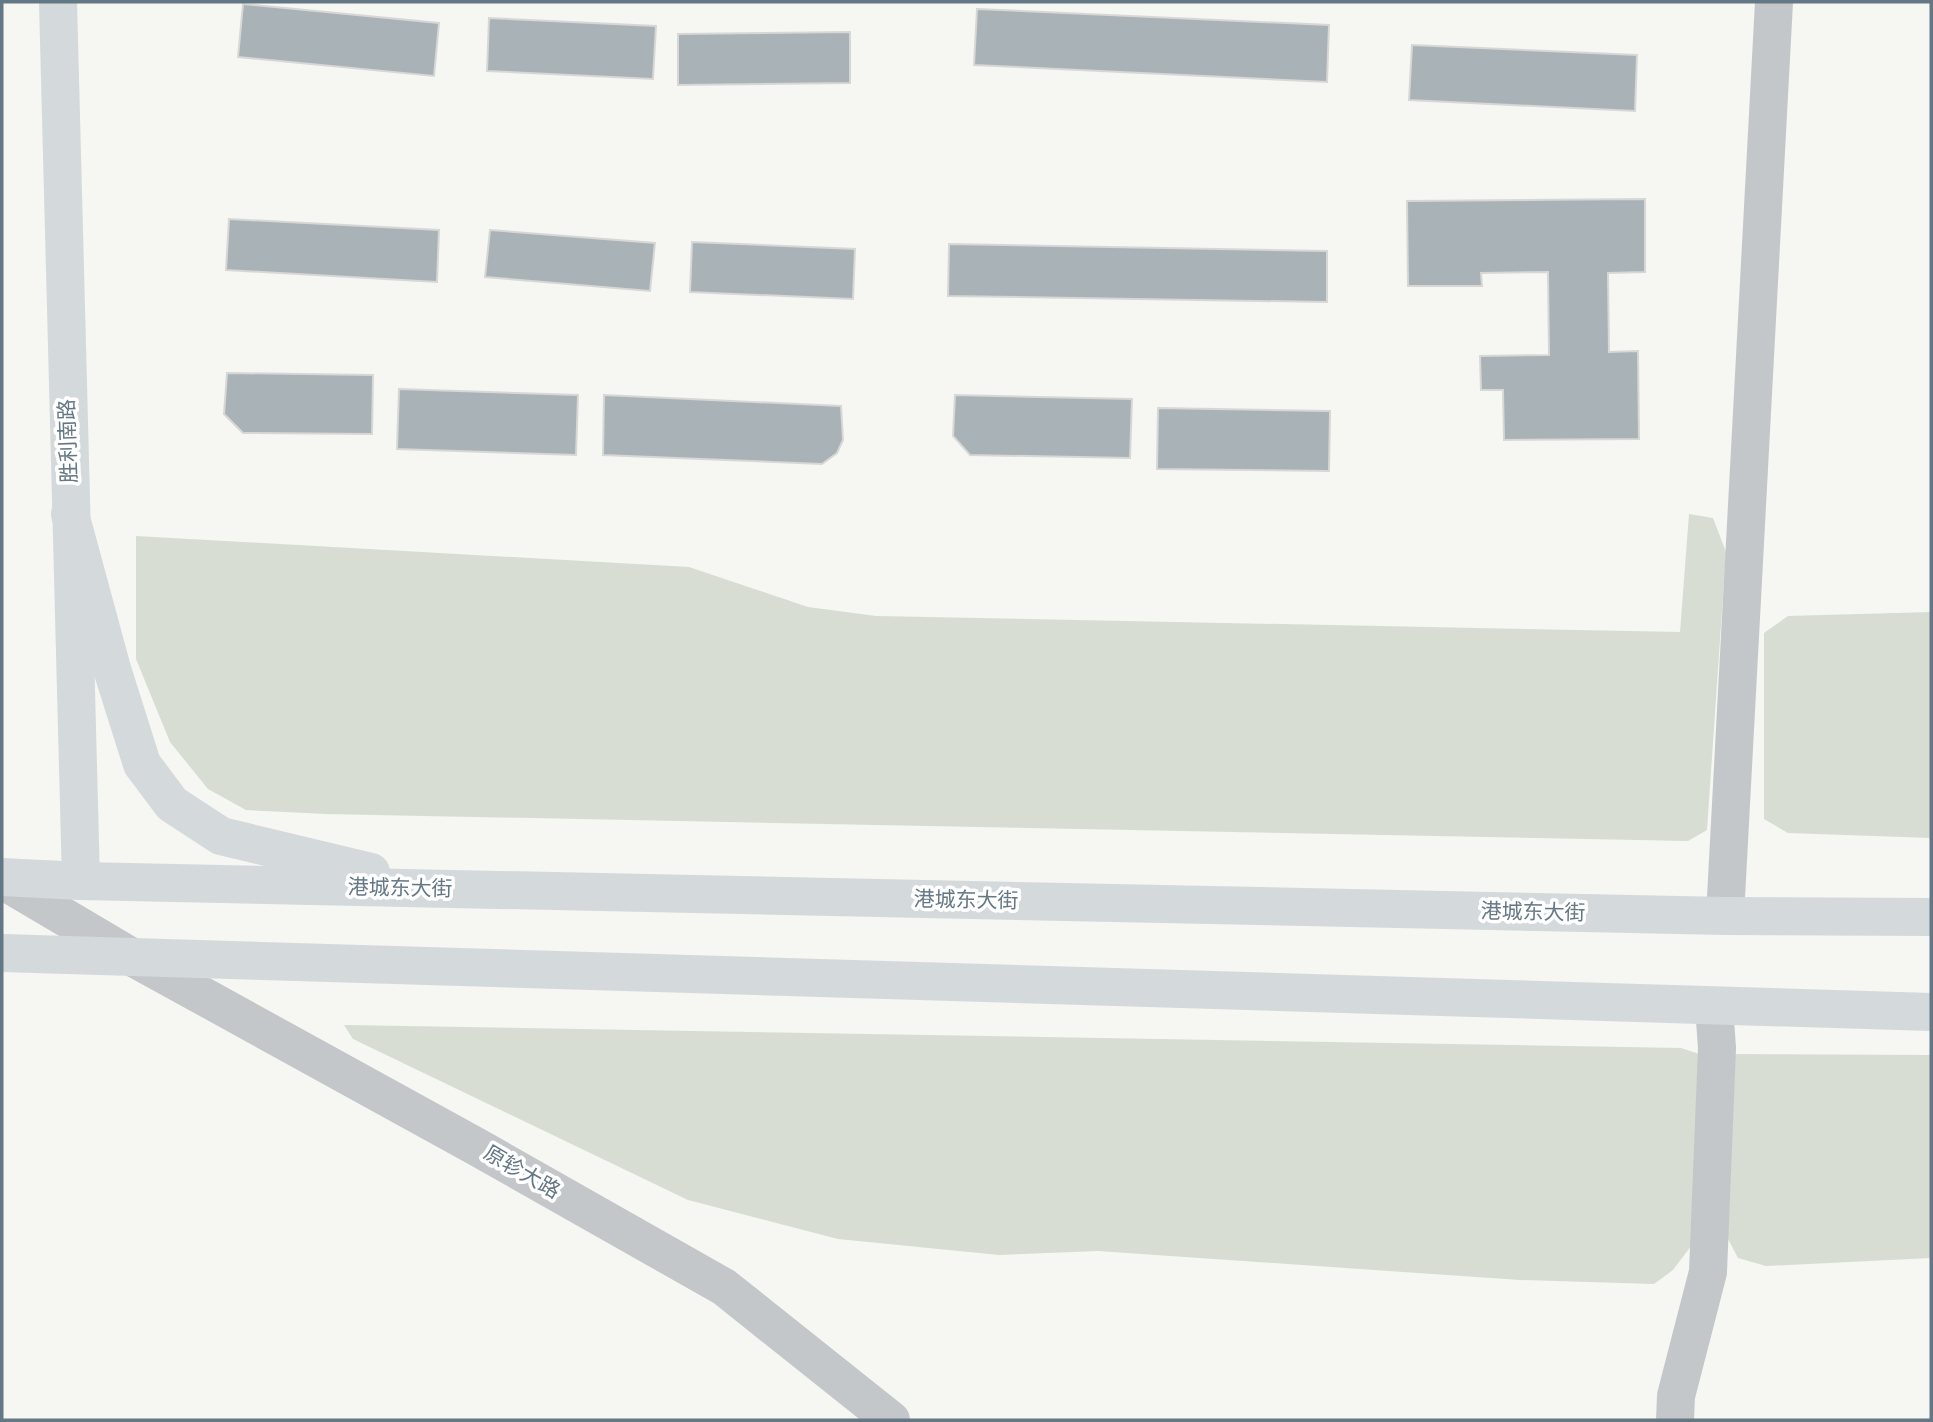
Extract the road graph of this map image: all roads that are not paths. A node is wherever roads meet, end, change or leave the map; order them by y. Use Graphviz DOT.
graph roads {
  1 [pos="58,2"];
  2 [pos="1774,2"];
  3 [pos="70,514"];
  4 [pos="2,878"];
  5 [pos="81,881"];
  6 [pos="437,888"];
  7 [pos="1725,916"];
  8 [pos="1931,917"];
  9 [pos="2,953"];
  10 [pos="132,957"];
  11 [pos="1714,1006"];
  12 [pos="1931,1012"];
  13 [pos="891,1420"];
  14 [pos="1675,1420"];
  1 -- 3 [label="main road, 胜利南路"];
  2 -- 7 [label="street"];
  3 -- 5 [label="main road, 胜利南路"];
  3 -- 6 [label="main road"];
  4 -- 5 [label="main road, 港城东大街"];
  4 -- 10 [label="street, 原轸大路"];
  5 -- 6 [label="main road, 港城东大街"];
  6 -- 7 [label="main road, 港城东大街"];
  7 -- 8 [label="main road, 港城东大街"];
  9 -- 10 [label="main road"];
  10 -- 11 [label="main road"];
  10 -- 13 [label="street, 原轸大路"];
  11 -- 12 [label="main road"];
  11 -- 14 [label="street"];
}
